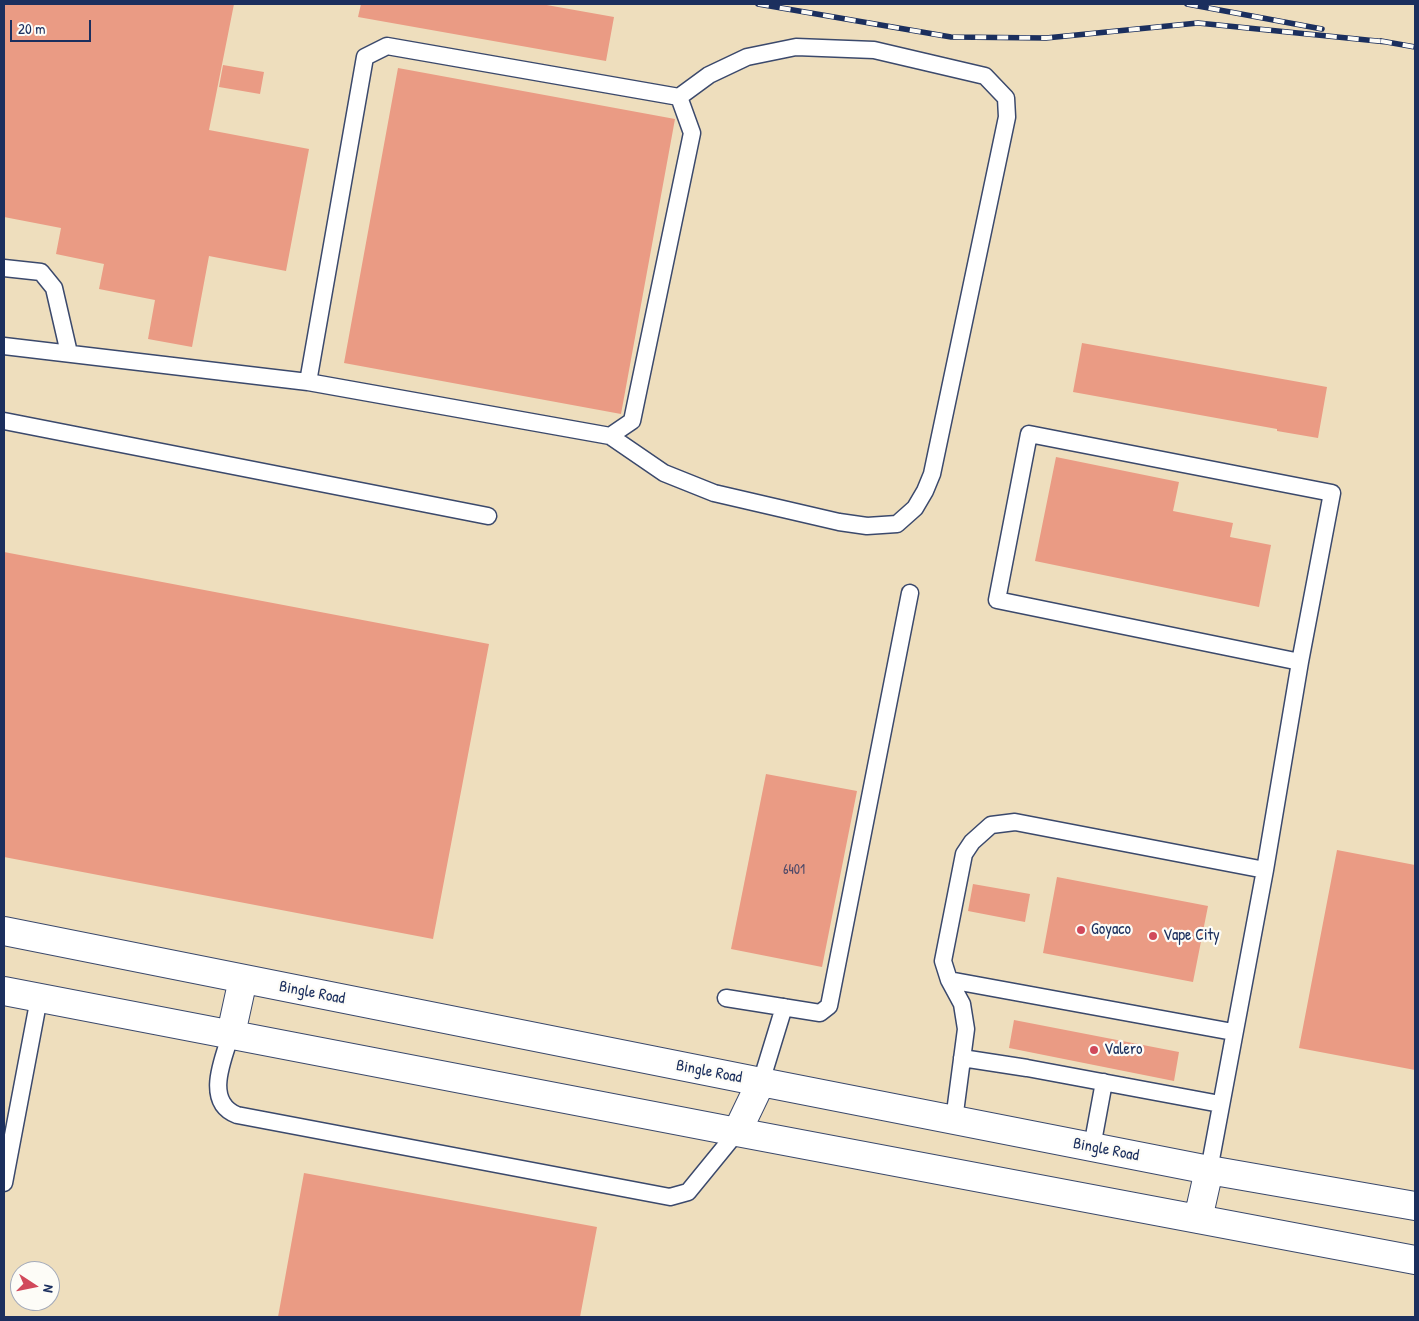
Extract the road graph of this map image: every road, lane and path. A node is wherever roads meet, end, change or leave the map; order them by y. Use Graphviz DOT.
graph roads {
  1 [pos="679,97"];
  2 [pos="4,268"];
  3 [pos="4,346"];
  4 [pos="70,353"];
  5 [pos="308,382"];
  6 [pos="4,421"];
  7 [pos="610,436"];
  8 [pos="488,516"];
  9 [pos="910,593"];
  10 [pos="1300,662"];
  11 [pos="1265,870"];
  12 [pos="4,931"];
  13 [pos="242,979"];
  14 [pos="949,980"];
  15 [pos="4,991"];
  16 [pos="39,998"];
  17 [pos="726,998"];
  18 [pos="784,1008"];
  19 [pos="1233,1032"];
  20 [pos="232,1034"];
  21 [pos="962,1058"];
  22 [pos="761,1082"];
  23 [pos="1104,1082"];
  24 [pos="1220,1104"];
  25 [pos="954,1120"];
  26 [pos="737,1132"];
  27 [pos="1092,1147"];
  28 [pos="1208,1170"];
  29 [pos="4,1183"];
  30 [pos="1415,1206"];
  31 [pos="1198,1219"];
  32 [pos="1415,1260"];
  1 -- 5 [label="lane"];
  1 -- 7 [label="lane"];
  1 -- 7 [label="lane"];
  2 -- 4 [label="lane"];
  3 -- 4 [label="lane"];
  4 -- 5 [label="lane"];
  5 -- 7 [label="lane"];
  6 -- 8 [label="lane"];
  9 -- 18 [label="lane"];
  10 -- 10 [label="lane"];
  10 -- 11 [label="lane"];
  11 -- 14 [label="lane"];
  11 -- 19 [label="lane"];
  12 -- 13 [label="main road, Bingle Road"];
  13 -- 20 [label="main road"];
  13 -- 22 [label="main road, Bingle Road"];
  14 -- 19 [label="lane"];
  14 -- 21 [label="lane"];
  15 -- 16 [label="main road"];
  16 -- 20 [label="main road"];
  16 -- 29 [label="lane"];
  17 -- 18 [label="lane"];
  18 -- 22 [label="lane"];
  19 -- 24 [label="lane"];
  20 -- 26 [label="main road"];
  20 -- 26 [label="lane"];
  21 -- 23 [label="lane"];
  21 -- 25 [label="lane"];
  22 -- 25 [label="main road, Bingle Road"];
  22 -- 26 [label="main road"];
  23 -- 24 [label="lane"];
  23 -- 27 [label="lane"];
  24 -- 28 [label="lane"];
  25 -- 27 [label="main road, Bingle Road"];
  26 -- 31 [label="main road"];
  27 -- 28 [label="main road, Bingle Road"];
  28 -- 30 [label="main road, Bingle Road"];
  28 -- 31 [label="main road"];
  31 -- 32 [label="main road"];
}
